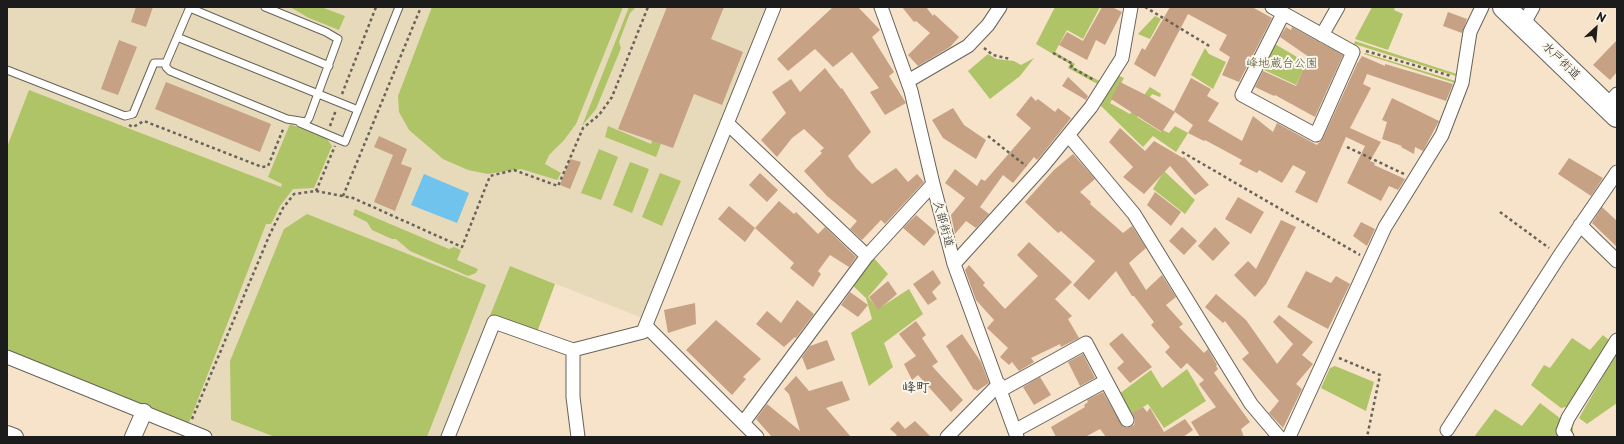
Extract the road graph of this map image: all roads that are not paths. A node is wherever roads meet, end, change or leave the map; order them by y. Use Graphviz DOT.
graph roads {
  1 [pos="190,7"];
  2 [pos="266,7"];
  3 [pos="400,7"];
  4 [pos="774,7"];
  5 [pos="881,7"];
  6 [pos="1000,7"];
  7 [pos="1131,7"];
  8 [pos="1272,7"];
  9 [pos="1338,7"];
  10 [pos="1482,7"];
  11 [pos="1504,7"];
  12 [pos="1283,14"];
  13 [pos="1528,16"];
  14 [pos="1322,35"];
  15 [pos="177,37"];
  16 [pos="166,63"];
  17 [pos="329,66"];
  18 [pos="7,70"];
  19 [pos="908,81"];
  20 [pos="318,94"];
  21 [pos="1614,105"];
  22 [pos="358,110"];
  23 [pos="299,122"];
  24 [pos="727,123"];
  25 [pos="1068,136"];
  26 [pos="1617,172"];
  27 [pos="932,184"];
  28 [pos="1580,226"];
  29 [pos="867,256"];
  30 [pos="1617,261"];
  31 [pos="954,264"];
  32 [pos="647,326"];
  33 [pos="1617,340"];
  34 [pos="573,350"];
  35 [pos="7,357"];
  36 [pos="1106,381"];
  37 [pos="1000,387"];
  38 [pos="144,412"];
  39 [pos="1127,420"];
  40 [pos="743,423"];
  41 [pos="1447,430"];
  42 [pos="1016,433"];
  43 [pos="7,434"];
  44 [pos="15,437"];
  45 [pos="133,437"];
  46 [pos="205,437"];
  47 [pos="448,437"];
  48 [pos="578,437"];
  49 [pos="757,437"];
  50 [pos="947,437"];
  51 [pos="1280,437"];
  52 [pos="1289,437"];
  53 [pos="1567,437"];
  1 -- 15 [label="lane"];
  1 -- 17 [label="lane"];
  2 -- 17 [label="lane"];
  3 -- 22 [label="lane"];
  4 -- 24 [label="street"];
  5 -- 19 [label="street, 久部街道"];
  6 -- 19 [label="street"];
  7 -- 25 [label="street"];
  8 -- 12 [label="street"];
  9 -- 14 [label="street"];
  10 -- 52 [label="street"];
  11 -- 13 [label="highway, 水戸街道"];
  12 -- 14 [label="street"];
  12 -- 14 [label="street"];
  13 -- 21 [label="highway, 水戸街道"];
  15 -- 16 [label="lane"];
  15 -- 20 [label="lane"];
  16 -- 18 [label="lane"];
  16 -- 23 [label="lane"];
  17 -- 20 [label="lane"];
  19 -- 27 [label="street, 久部街道"];
  20 -- 22 [label="lane"];
  20 -- 23 [label="lane"];
  22 -- 23 [label="lane"];
  24 -- 29 [label="street"];
  24 -- 32 [label="street"];
  25 -- 31 [label="street"];
  25 -- 51 [label="street"];
  26 -- 28 [label="street"];
  27 -- 29 [label="street"];
  27 -- 31 [label="street, 久部街道"];
  28 -- 30 [label="street"];
  28 -- 41 [label="street"];
  29 -- 40 [label="street"];
  31 -- 37 [label="street, 久部街道"];
  32 -- 34 [label="street"];
  32 -- 40 [label="street"];
  33 -- 53 [label="street"];
  34 -- 47 [label="street"];
  34 -- 48 [label="street"];
  35 -- 38 [label="street"];
  36 -- 37 [label="street"];
  36 -- 39 [label="street"];
  36 -- 42 [label="street"];
  37 -- 42 [label="street, 久部街道"];
  37 -- 50 [label="street"];
  38 -- 45 [label="street"];
  38 -- 46 [label="street"];
  40 -- 49 [label="street"];
  43 -- 44 [label="street"];
}
